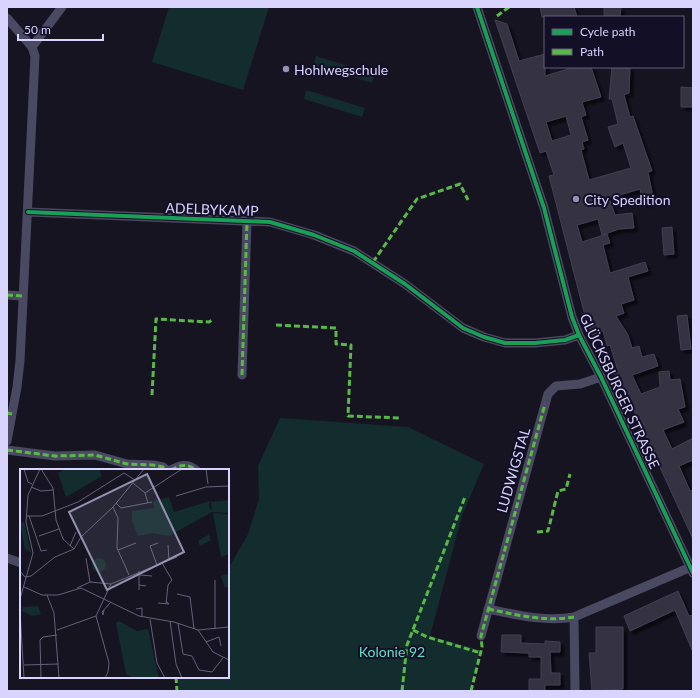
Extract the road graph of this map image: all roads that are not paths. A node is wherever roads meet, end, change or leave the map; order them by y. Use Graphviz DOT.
graph roads {
  1 [pos="62,7"];
  2 [pos="478,7"];
  3 [pos="7,18"];
  4 [pos="32,47"];
  5 [pos="28,212"];
  6 [pos="247,221"];
  7 [pos="7,295"];
  8 [pos="23,296"];
  9 [pos="579,335"];
  10 [pos="242,375"];
  11 [pos="601,377"];
  12 [pos="7,441"];
  13 [pos="7,450"];
  14 [pos="165,469"];
  15 [pos="173,469"];
  16 [pos="195,469"];
  17 [pos="7,558"];
  18 [pos="20,563"];
  19 [pos="692,570"];
  20 [pos="488,609"];
  21 [pos="574,618"];
  22 [pos="481,636"];
  23 [pos="575,691"];
  1 -- 4 [label="street"];
  2 -- 9 [label="street, GLÜCKSBURGER STRASSE"];
  3 -- 4 [label="street"];
  4 -- 5 [label="street"];
  5 -- 6 [label="street, ADELBYKAMP"];
  5 -- 8 [label="street"];
  6 -- 9 [label="street, ADELBYKAMP"];
  6 -- 10 [label="street, ADELBYKAMP"];
  7 -- 8 [label="street"];
  8 -- 12 [label="street"];
  9 -- 11 [label="street, GLÜCKSBURGER STRASSE"];
  11 -- 19 [label="street, GLÜCKSBURGER STRASSE"];
  11 -- 20 [label="street, LUDWIGSTAL"];
  13 -- 14 [label="street"];
  15 -- 16 [label="street"];
  17 -- 18 [label="street"];
  19 -- 21 [label="street"];
  20 -- 21 [label="street"];
  20 -- 22 [label="street, LUDWIGSTAL"];
  21 -- 23 [label="street"];
}
